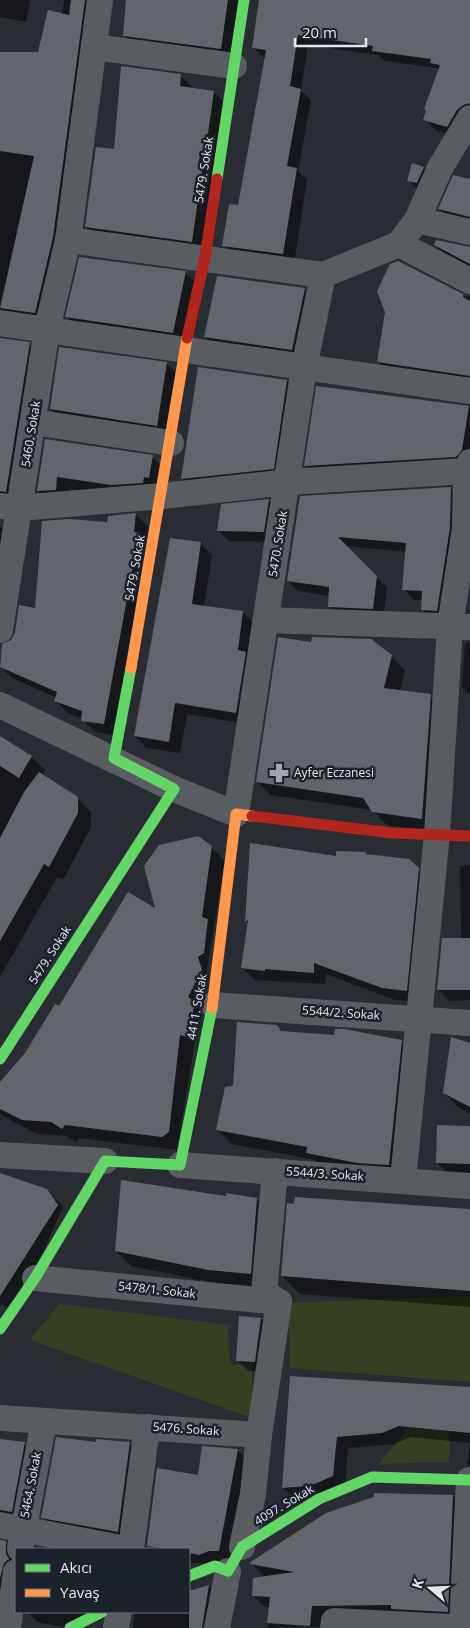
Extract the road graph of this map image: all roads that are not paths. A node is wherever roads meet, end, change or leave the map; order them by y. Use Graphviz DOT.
graph roads {
  1 [pos="100,0"];
  2 [pos="244,0"];
  3 [pos="94,47"];
  4 [pos="234,66"];
  5 [pos="470,118"];
  6 [pos="417,220"];
  7 [pos="470,232"];
  8 [pos="68,240"];
  9 [pos="399,244"];
  10 [pos="205,257"];
  11 [pos="323,275"];
  12 [pos="470,281"];
  13 [pos="0,323"];
  14 [pos="47,329"];
  15 [pos="185,350"];
  16 [pos="304,368"];
  17 [pos="470,391"];
  18 [pos="32,422"];
  19 [pos="171,443"];
  20 [pos="468,466"];
  21 [pos="288,482"];
  22 [pos="162,496"];
  23 [pos="10,507"];
  24 [pos="468,528"];
  25 [pos="266,620"];
  26 [pos="460,626"];
  27 [pos="0,630"];
  28 [pos="0,705"];
  29 [pos="174,789"];
  30 [pos="236,814"];
  31 [pos="437,834"];
  32 [pos="470,836"];
  33 [pos="212,1005"];
  34 [pos="419,1018"];
  35 [pos="470,1023"];
  36 [pos="0,1059"];
  37 [pos="0,1156"];
  38 [pos="105,1161"];
  39 [pos="180,1165"];
  40 [pos="275,1171"];
  41 [pos="403,1180"];
  42 [pos="470,1186"];
  43 [pos="35,1278"];
  44 [pos="279,1302"];
  45 [pos="0,1329"];
  46 [pos="0,1418"];
  47 [pos="44,1421"];
  48 [pos="147,1427"];
  49 [pos="259,1434"];
  50 [pos="469,1480"];
  51 [pos="14,1534"];
  52 [pos="242,1547"];
  53 [pos="119,1548"];
  54 [pos="131,1548"];
  55 [pos="190,1561"];
  56 [pos="222,1569"];
  57 [pos="190,1576"];
  58 [pos="15,1579"];
  59 [pos="100,1613"];
  60 [pos="119,1613"];
  61 [pos="333,1624"];
  62 [pos="8,1628"];
  63 [pos="70,1628"];
  64 [pos="116,1628"];
  65 [pos="217,1628"];
  66 [pos="466,1628"];
  1 -- 3 [label="street, 5460. Sokak"];
  2 -- 4 [label="street, 5479. Sokak"];
  3 -- 4 [label="street"];
  3 -- 8 [label="street, 5460. Sokak"];
  4 -- 10 [label="street, 5479. Sokak"];
  5 -- 6 [label="street"];
  6 -- 7 [label="street"];
  6 -- 9 [label="street"];
  8 -- 10 [label="street"];
  8 -- 14 [label="street, 5460. Sokak"];
  9 -- 11 [label="street"];
  9 -- 12 [label="street"];
  10 -- 11 [label="street"];
  10 -- 15 [label="street, 5479. Sokak"];
  11 -- 16 [label="street, 5470. Sokak"];
  13 -- 14 [label="street"];
  14 -- 15 [label="street"];
  14 -- 18 [label="street, 5460. Sokak"];
  15 -- 16 [label="street"];
  15 -- 19 [label="street, 5479. Sokak"];
  16 -- 17 [label="street"];
  16 -- 21 [label="street, 5470. Sokak"];
  18 -- 19 [label="street"];
  18 -- 23 [label="street, 5460. Sokak"];
  19 -- 22 [label="street, 5479. Sokak"];
  20 -- 21 [label="street"];
  20 -- 24 [label="street"];
  21 -- 22 [label="street"];
  21 -- 25 [label="street, 5470. Sokak"];
  22 -- 23 [label="street"];
  22 -- 29 [label="street, 5479. Sokak"];
  23 -- 27 [label="street, 5460. Sokak"];
  24 -- 26 [label="street"];
  25 -- 26 [label="street"];
  25 -- 30 [label="street, 5470. Sokak"];
  26 -- 31 [label="street"];
  28 -- 29 [label="street"];
  29 -- 30 [label="street"];
  29 -- 36 [label="street, 5479. Sokak"];
  30 -- 31 [label="street"];
  30 -- 33 [label="street, 4411. Sokak"];
  31 -- 32 [label="street"];
  31 -- 34 [label="street"];
  33 -- 34 [label="street, 5544/2. Sokak"];
  33 -- 39 [label="street, 4411. Sokak"];
  34 -- 35 [label="street, 5544/2. Sokak"];
  34 -- 41 [label="street"];
  37 -- 38 [label="street"];
  38 -- 39 [label="street"];
  38 -- 43 [label="street"];
  39 -- 40 [label="street, 5544/3. Sokak"];
  40 -- 41 [label="street, 5544/3. Sokak"];
  40 -- 44 [label="street"];
  41 -- 42 [label="street, 5544/3. Sokak"];
  43 -- 44 [label="street, 5478/1. Sokak"];
  43 -- 45 [label="street"];
  44 -- 49 [label="street"];
  46 -- 47 [label="street, 5476. Sokak"];
  47 -- 48 [label="street, 5476. Sokak"];
  47 -- 51 [label="street, 5464. Sokak"];
  48 -- 49 [label="street, 5476. Sokak"];
  48 -- 54 [label="street"];
  49 -- 52 [label="street"];
  50 -- 52 [label="street, 4097. Sokak"];
  50 -- 66 [label="street"];
  51 -- 53 [label="street"];
  52 -- 56 [label="street, 4097. Sokak"];
  55 -- 56 [label="street"];
  56 -- 57 [label="street"];
  56 -- 65 [label="street"];
  58 -- 62 [label="street"];
  59 -- 63 [label="street"];
  60 -- 64 [label="street"];
  61 -- 66 [label="street"];
}
